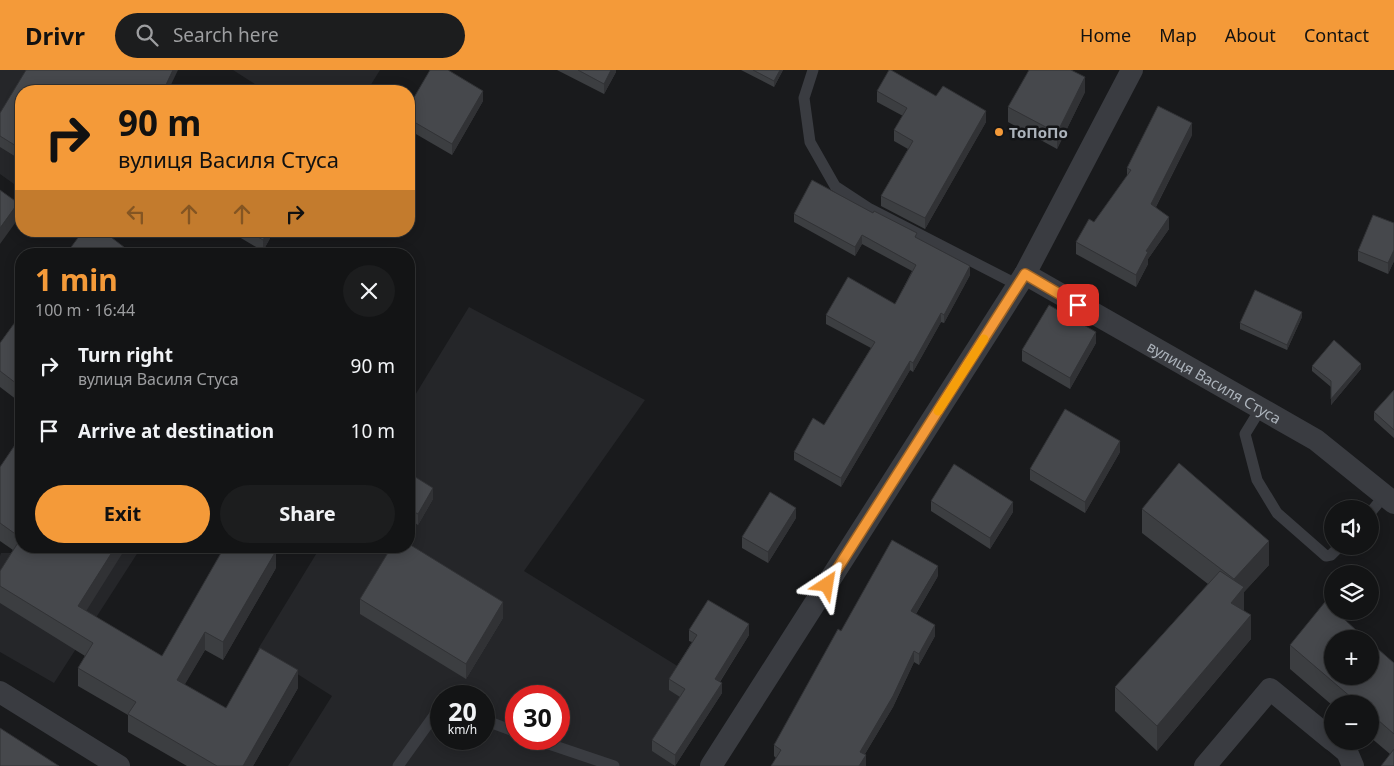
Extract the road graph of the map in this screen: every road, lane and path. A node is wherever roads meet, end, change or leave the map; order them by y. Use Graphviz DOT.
graph roads {
  1 [pos="812,70"];
  2 [pos="1132,70"];
  3 [pos="1022,280"];
  4 [pos="1261,408"];
  5 [pos="1389,499"];
  6 [pos="1324,554"];
  7 [pos="0,692"];
  8 [pos="430,721"];
  9 [pos="1324,734"];
  10 [pos="567,750"];
  11 [pos="1344,750"];
  12 [pos="119,766"];
  13 [pos="398,766"];
  14 [pos="614,766"];
  15 [pos="710,766"];
  16 [pos="1205,766"];
  17 [pos="1353,766"];
  1 -- 3 [label="lane"];
  2 -- 3 [label="street"];
  3 -- 4 [label="street, вулиця Василя Стуса"];
  3 -- 15 [label="street"];
  4 -- 5 [label="street, вулиця Василя Стуса"];
  4 -- 6 [label="lane"];
  7 -- 12 [label="street"];
  8 -- 13 [label="lane"];
  9 -- 16 [label="street"];
  10 -- 14 [label="lane"];
  11 -- 17 [label="street"];
}
